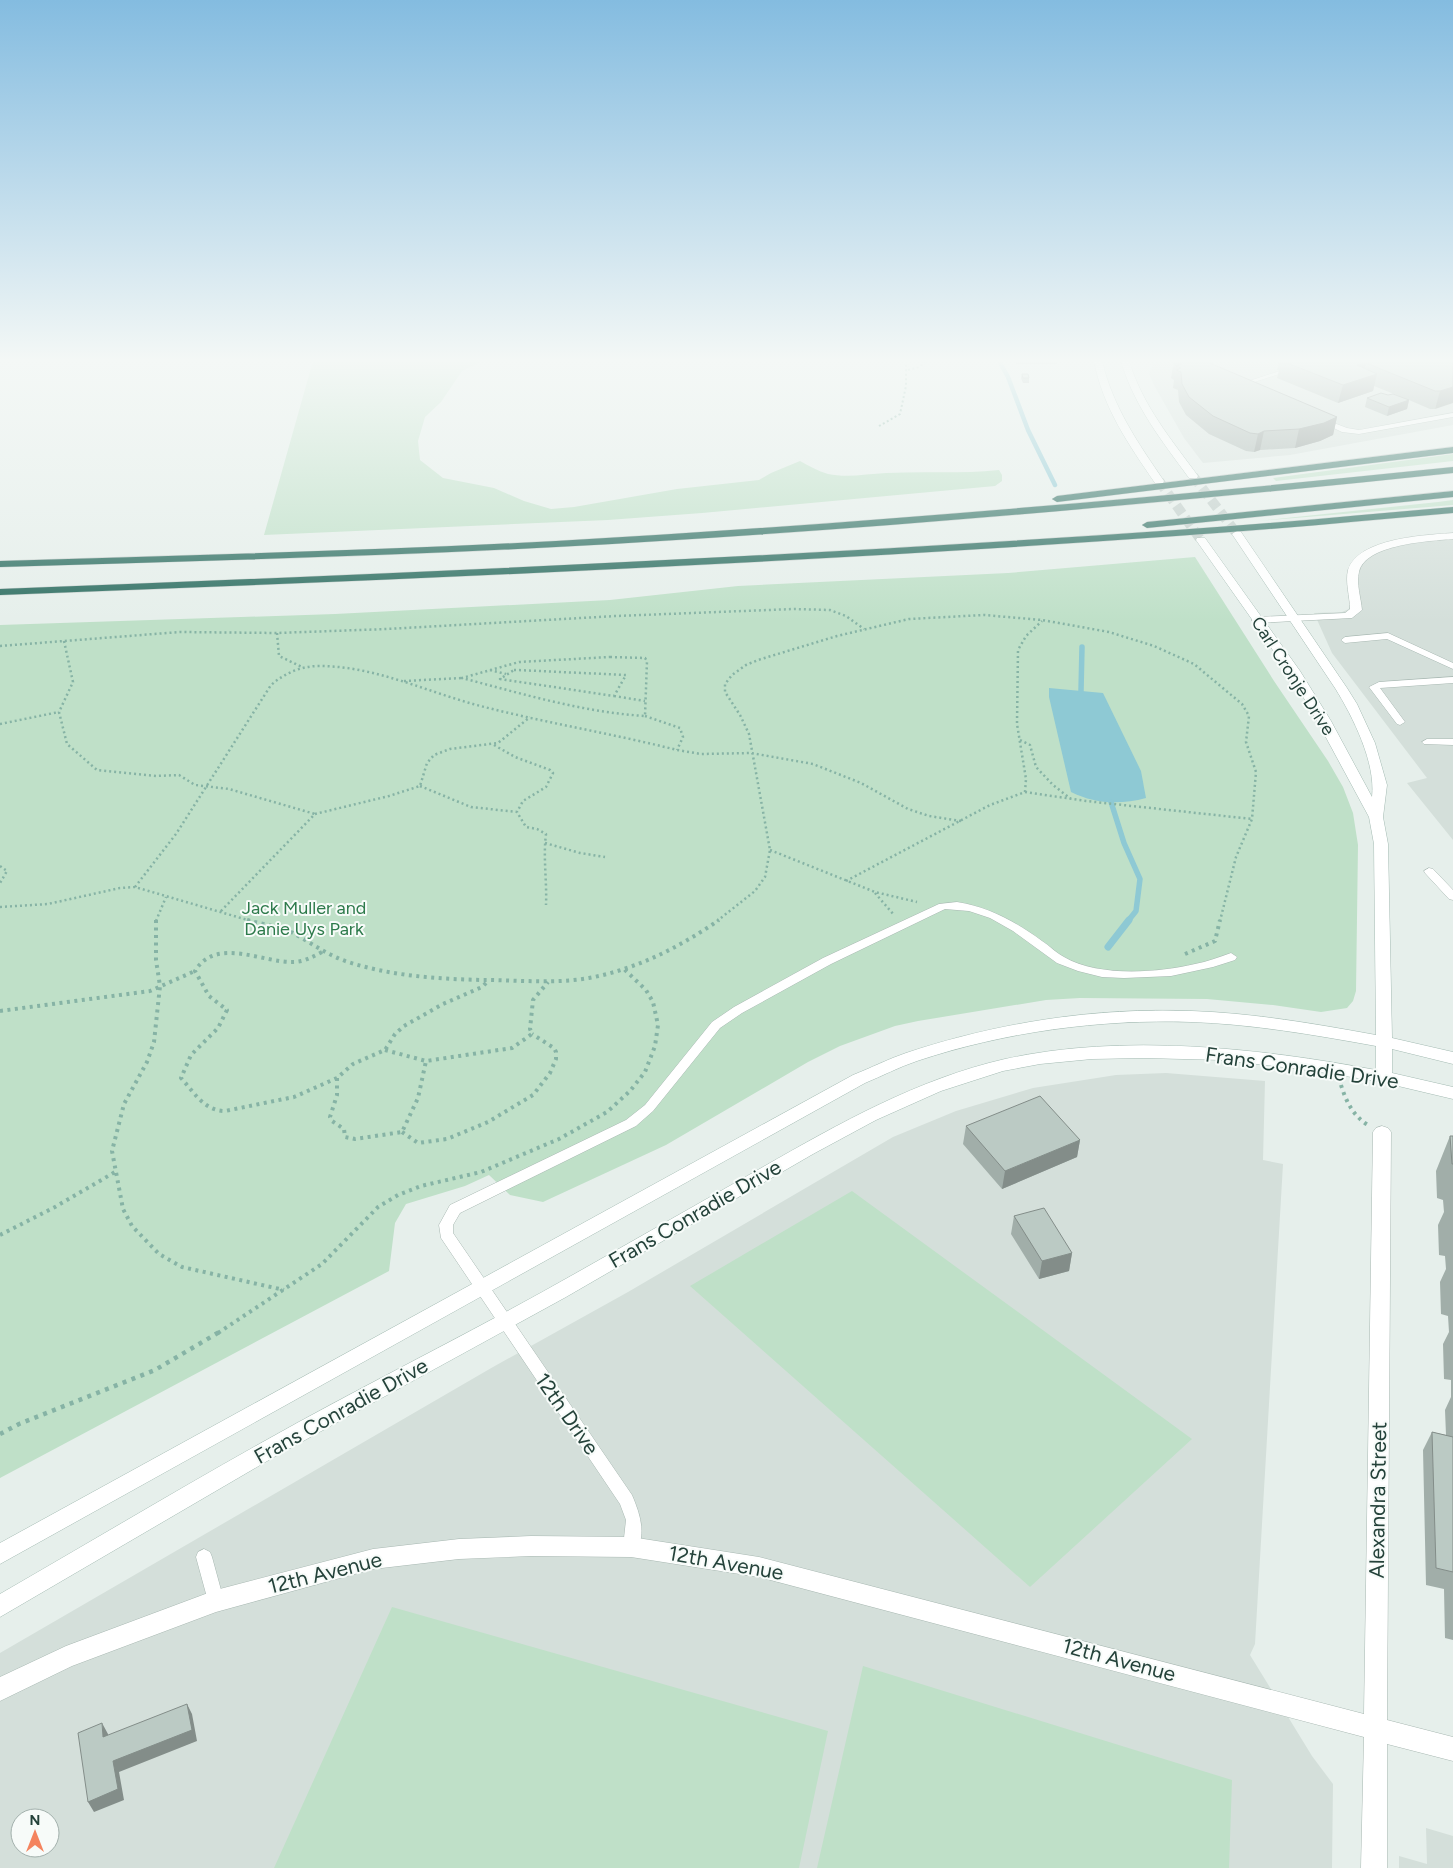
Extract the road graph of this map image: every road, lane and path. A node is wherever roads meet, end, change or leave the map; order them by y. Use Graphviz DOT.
graph roads {
  1 [pos="1137,448"];
  2 [pos="1172,448"];
  3 [pos="1453,450"];
  4 [pos="1453,470"];
  5 [pos="1193,476"];
  6 [pos="1159,481"];
  7 [pos="1453,494"];
  8 [pos="1453,510"];
  9 [pos="870,524"];
  10 [pos="1236,534"];
  11 [pos="1453,536"];
  12 [pos="1200,540"];
  13 [pos="792,555"];
  14 [pos="0,564"];
  15 [pos="0,592"];
  16 [pos="1294,618"];
  17 [pos="1042,620"];
  18 [pos="1257,620"];
  19 [pos="864,629"];
  20 [pos="277,633"];
  21 [pos="1345,640"];
  22 [pos="64,641"];
  23 [pos="0,646"];
  24 [pos="1453,666"];
  25 [pos="303,667"];
  26 [pos="490,670"];
  27 [pos="507,674"];
  28 [pos="462,678"];
  29 [pos="1453,680"];
  30 [pos="401,682"];
  31 [pos="614,696"];
  32 [pos="645,701"];
  33 [pos="60,712"];
  34 [pos="530,716"];
  35 [pos="645,716"];
  36 [pos="1400,722"];
  37 [pos="0,724"];
  38 [pos="1020,740"];
  39 [pos="1427,742"];
  40 [pos="1453,742"];
  41 [pos="494,745"];
  42 [pos="677,750"];
  43 [pos="751,753"];
  44 [pos="207,786"];
  45 [pos="420,786"];
  46 [pos="1025,792"];
  47 [pos="1071,799"];
  48 [pos="517,812"];
  49 [pos="315,814"];
  50 [pos="1376,817"];
  51 [pos="1252,819"];
  52 [pos="961,821"];
  53 [pos="545,843"];
  54 [pos="770,850"];
  55 [pos="604,856"];
  56 [pos="0,866"];
  57 [pos="1429,871"];
  58 [pos="846,881"];
  59 [pos="0,883"];
  60 [pos="135,887"];
  61 [pos="875,892"];
  62 [pos="166,897"];
  63 [pos="1453,897"];
  64 [pos="919,902"];
  65 [pos="546,905"];
  66 [pos="0,907"];
  67 [pos="221,911"];
  68 [pos="902,926"];
  69 [pos="322,952"];
  70 [pos="1182,955"];
  71 [pos="1231,957"];
  72 [pos="624,969"];
  73 [pos="195,971"];
  74 [pos="489,981"];
  75 [pos="549,981"];
  76 [pos="160,986"];
  77 [pos="0,1011"];
  78 [pos="532,1034"];
  79 [pos="1384,1041"];
  80 [pos="386,1050"];
  81 [pos="1453,1058"];
  82 [pos="426,1061"];
  83 [pos="1384,1076"];
  84 [pos="337,1078"];
  85 [pos="1340,1082"];
  86 [pos="1453,1093"];
  87 [pos="402,1132"];
  88 [pos="1382,1132"];
  89 [pos="115,1172"];
  90 [pos="0,1235"];
  91 [pos="482,1287"];
  92 [pos="285,1290"];
  93 [pos="506,1321"];
  94 [pos="0,1434"];
  95 [pos="632,1547"];
  96 [pos="0,1554"];
  97 [pos="204,1557"];
  98 [pos="216,1601"];
  99 [pos="0,1606"];
  100 [pos="0,1689"];
  101 [pos="1375,1728"];
  102 [pos="1453,1749"];
  103 [pos="1374,1868"];
  1 -- 6 [label="main road"];
  2 -- 5 [label="main road"];
  3 -- 9 [label="highway"];
  4 -- 9 [label="highway"];
  7 -- 13 [label="highway"];
  8 -- 13 [label="highway"];
  9 -- 14 [label="highway"];
  10 -- 16 [label="main road, Carl Cronje Drive"];
  11 -- 16 [label="main road"];
  12 -- 18 [label="main road, Carl Cronje Drive"];
  13 -- 15 [label="highway"];
  16 -- 18 [label="main road"];
  16 -- 50 [label="main road, Carl Cronje Drive"];
  17 -- 19 [label="path"];
  17 -- 38 [label="path"];
  17 -- 51 [label="path"];
  18 -- 50 [label="main road, Carl Cronje Drive"];
  19 -- 20 [label="path"];
  19 -- 43 [label="path"];
  20 -- 22 [label="path"];
  20 -- 25 [label="path"];
  21 -- 24 [label="lane"];
  22 -- 23 [label="path"];
  22 -- 33 [label="path"];
  25 -- 30 [label="path"];
  25 -- 44 [label="path"];
  26 -- 27 [label="path"];
  26 -- 28 [label="path"];
  26 -- 32 [label="path"];
  27 -- 31 [label="path"];
  27 -- 31 [label="path"];
  28 -- 30 [label="path"];
  28 -- 35 [label="path"];
  29 -- 36 [label="lane"];
  30 -- 34 [label="path"];
  31 -- 32 [label="path"];
  32 -- 35 [label="path"];
  33 -- 37 [label="path"];
  33 -- 44 [label="path"];
  34 -- 41 [label="path"];
  34 -- 42 [label="path"];
  35 -- 42 [label="path"];
  38 -- 46 [label="path"];
  38 -- 47 [label="path"];
  39 -- 40 [label="lane"];
  41 -- 45 [label="path"];
  41 -- 48 [label="path"];
  42 -- 43 [label="path"];
  43 -- 52 [label="path"];
  43 -- 54 [label="path"];
  44 -- 49 [label="path"];
  44 -- 60 [label="path"];
  45 -- 48 [label="path"];
  45 -- 49 [label="path"];
  46 -- 47 [label="path"];
  46 -- 52 [label="path"];
  47 -- 51 [label="path"];
  48 -- 53 [label="path"];
  49 -- 67 [label="path"];
  50 -- 79 [label="main road, Carl Cronje Drive"];
  51 -- 70 [label="path"];
  52 -- 58 [label="path"];
  53 -- 55 [label="path"];
  53 -- 65 [label="path"];
  54 -- 58 [label="path"];
  54 -- 72 [label="path"];
  56 -- 59 [label="path"];
  57 -- 63 [label="lane"];
  58 -- 61 [label="path"];
  60 -- 62 [label="path"];
  60 -- 66 [label="path"];
  61 -- 64 [label="path"];
  61 -- 68 [label="path"];
  62 -- 67 [label="path"];
  62 -- 76 [label="path"];
  67 -- 69 [label="path"];
  68 -- 71 [label="lane"];
  68 -- 91 [label="lane, 12th Drive"];
  69 -- 73 [label="path"];
  69 -- 74 [label="path"];
  72 -- 75 [label="path"];
  72 -- 92 [label="path"];
  73 -- 76 [label="path"];
  73 -- 84 [label="path"];
  74 -- 75 [label="path"];
  74 -- 80 [label="path"];
  75 -- 78 [label="path"];
  76 -- 77 [label="path"];
  76 -- 89 [label="path"];
  78 -- 82 [label="path"];
  78 -- 87 [label="path"];
  79 -- 81 [label="main road, Frans Conradie Drive"];
  79 -- 83 [label="main road, Carl Cronje Drive"];
  79 -- 91 [label="main road, Frans Conradie Drive"];
  80 -- 82 [label="path"];
  80 -- 84 [label="path"];
  82 -- 87 [label="path"];
  83 -- 86 [label="main road, Frans Conradie Drive"];
  83 -- 93 [label="main road, Frans Conradie Drive"];
  84 -- 87 [label="path"];
  85 -- 88 [label="path"];
  88 -- 101 [label="main road, Alexandra Street"];
  89 -- 90 [label="path"];
  89 -- 92 [label="path"];
  91 -- 93 [label="lane, 12th Drive"];
  91 -- 96 [label="main road, Frans Conradie Drive"];
  92 -- 94 [label="path"];
  93 -- 95 [label="lane, 12th Drive"];
  93 -- 99 [label="main road, Frans Conradie Drive"];
  95 -- 98 [label="main road, 12th Avenue"];
  95 -- 101 [label="main road, 12th Avenue"];
  97 -- 98 [label="lane"];
  98 -- 100 [label="main road, 12th Avenue"];
  101 -- 102 [label="main road, 12th Avenue"];
  101 -- 103 [label="main road, Alexandra Street"];
}
